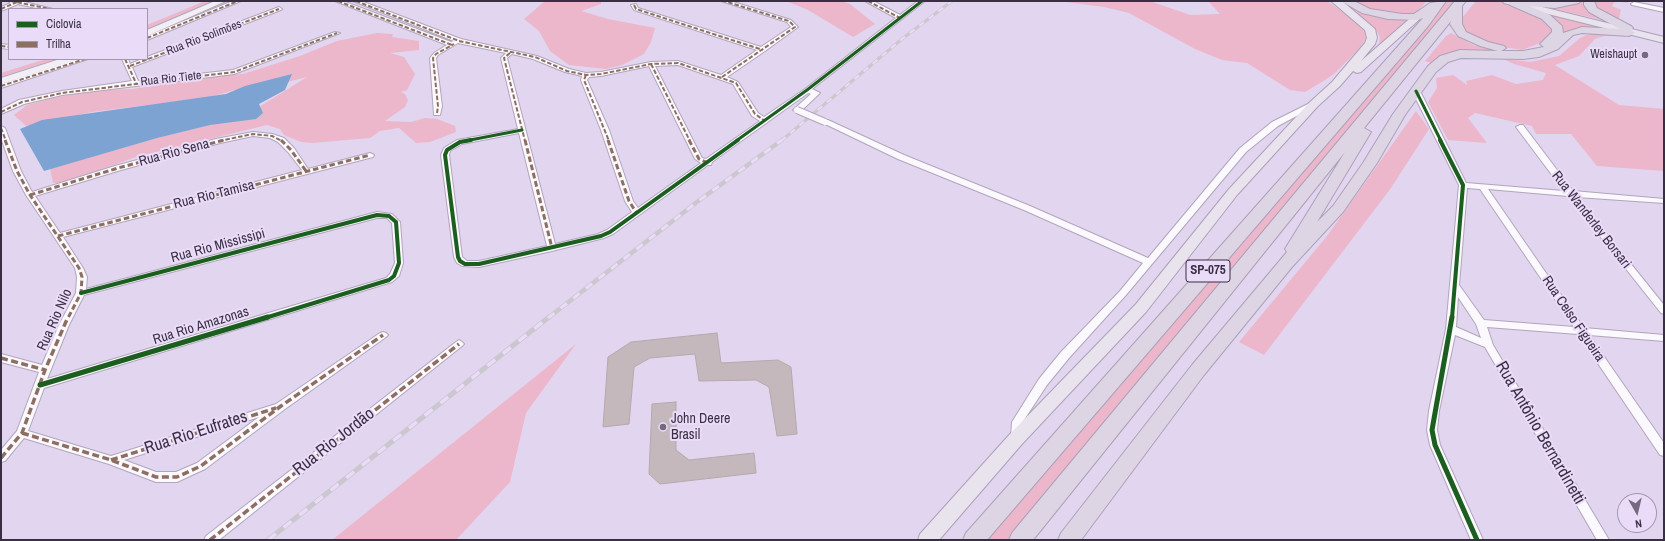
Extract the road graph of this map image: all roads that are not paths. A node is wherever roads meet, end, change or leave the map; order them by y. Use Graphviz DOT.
graph roads {
  1 [pos="15,1"];
  2 [pos="202,1"];
  3 [pos="222,1"];
  4 [pos="238,1"];
  5 [pos="338,1"];
  6 [pos="356,1"];
  7 [pos="724,1"];
  8 [pos="868,1"];
  9 [pos="922,1"];
  10 [pos="1336,1"];
  11 [pos="1346,1"];
  12 [pos="1440,1"];
  13 [pos="1575,1"];
  14 [pos="1589,1"];
  15 [pos="1515,2"];
  16 [pos="1459,4"];
  17 [pos="1634,4"];
  18 [pos="634,5"];
  19 [pos="46,8"];
  20 [pos="1,9"];
  21 [pos="279,9"];
  22 [pos="1664,10"];
  23 [pos="1417,16"];
  24 [pos="900,18"];
  25 [pos="148,24"];
  26 [pos="1632,31"];
  27 [pos="337,32"];
  28 [pos="148,33"];
  29 [pos="1664,36"];
  30 [pos="148,38"];
  31 [pos="1664,40"];
  32 [pos="459,41"];
  33 [pos="452,45"];
  34 [pos="763,50"];
  35 [pos="510,53"];
  36 [pos="148,59"];
  37 [pos="38,60"];
  38 [pos="67,60"];
  39 [pos="82,60"];
  40 [pos="126,60"];
  41 [pos="146,60"];
  42 [pos="651,64"];
  43 [pos="130,66"];
  44 [pos="1,72"];
  45 [pos="586,74"];
  46 [pos="722,77"];
  47 [pos="1,81"];
  48 [pos="136,83"];
  49 [pos="1336,84"];
  50 [pos="1391,85"];
  51 [pos="1,86"];
  52 [pos="808,90"];
  53 [pos="1416,91"];
  54 [pos="1314,104"];
  55 [pos="1,112"];
  56 [pos="437,113"];
  57 [pos="765,121"];
  58 [pos="1520,127"];
  59 [pos="1,128"];
  60 [pos="522,130"];
  61 [pos="370,155"];
  62 [pos="708,163"];
  63 [pos="306,171"];
  64 [pos="1463,185"];
  65 [pos="1482,186"];
  66 [pos="1570,193"];
  67 [pos="30,195"];
  68 [pos="1662,203"];
  69 [pos="636,212"];
  70 [pos="58,236"];
  71 [pos="552,248"];
  72 [pos="1149,262"];
  73 [pos="1286,263"];
  74 [pos="1454,284"];
  75 [pos="369,287"];
  76 [pos="81,293"];
  77 [pos="1664,311"];
  78 [pos="1481,323"];
  79 [pos="1451,329"];
  80 [pos="1581,332"];
  81 [pos="383,335"];
  82 [pos="1664,338"];
  83 [pos="459,344"];
  84 [pos="1488,345"];
  85 [pos="1,358"];
  86 [pos="45,370"];
  87 [pos="40,385"];
  88 [pos="281,406"];
  89 [pos="22,433"];
  90 [pos="1016,438"];
  91 [pos="1664,452"];
  92 [pos="1,458"];
  93 [pos="111,460"];
  94 [pos="1100,500"];
  95 [pos="210,540"];
  96 [pos="927,540"];
  97 [pos="974,540"];
  98 [pos="1020,540"];
  99 [pos="1069,540"];
  100 [pos="1075,540"];
  101 [pos="1477,540"];
  102 [pos="1603,540"];
  1 -- 19 [label="street"];
  1 -- 20 [label="street"];
  2 -- 25 [label="main road"];
  3 -- 28 [label="main road"];
  4 -- 30 [label="street"];
  5 -- 33 [label="street"];
  6 -- 32 [label="street"];
  7 -- 34 [label="street"];
  8 -- 24 [label="street"];
  9 -- 24 [label="street"];
  10 -- 49 [label="main road"];
  11 -- 23 [label="highway"];
  12 -- 23 [label="highway"];
  12 -- 97 [label="highway, SP-075"];
  13 -- 15 [label="highway"];
  14 -- 26 [label="highway"];
  15 -- 16 [label="highway"];
  15 -- 26 [label="main road"];
  16 -- 50 [label="highway, SP-075"];
  17 -- 22 [label="street"];
  18 -- 34 [label="street"];
  21 -- 36 [label="street, Rua Rio Solimões"];
  23 -- 49 [label="main road"];
  24 -- 52 [label="street"];
  26 -- 29 [label="main road"];
  26 -- 31 [label="main road"];
  26 -- 53 [label="highway"];
  27 -- 48 [label="street, Rua Rio Tiete"];
  32 -- 33 [label="street"];
  32 -- 35 [label="street"];
  33 -- 56 [label="street"];
  34 -- 46 [label="street"];
  35 -- 45 [label="street"];
  35 -- 60 [label="street"];
  37 -- 44 [label="main road"];
  38 -- 47 [label="main road"];
  39 -- 51 [label="street"];
  40 -- 43 [label="street"];
  41 -- 43 [label="street, Rua Rio Solimões"];
  42 -- 45 [label="street"];
  42 -- 46 [label="street"];
  42 -- 62 [label="street"];
  43 -- 48 [label="street"];
  45 -- 69 [label="street"];
  46 -- 57 [label="street"];
  48 -- 55 [label="street, Rua Rio Tiete"];
  49 -- 54 [label="main road"];
  50 -- 73 [label="highway"];
  50 -- 98 [label="highway, SP-075"];
  52 -- 57 [label="street"];
  52 -- 72 [label="street, bridge"];
  53 -- 64 [label="street"];
  53 -- 73 [label="highway"];
  54 -- 72 [label="street"];
  54 -- 90 [label="main road"];
  57 -- 62 [label="street"];
  58 -- 66 [label="street, Rua Wanderley Borsari"];
  59 -- 67 [label="street, Rua Rio Nilo"];
  60 -- 71 [label="street"];
  60 -- 71 [label="street"];
  61 -- 63 [label="street, Rua Rio Tamisa"];
  62 -- 69 [label="street"];
  63 -- 67 [label="street, Rua Rio Sena"];
  63 -- 70 [label="street, Rua Rio Tamisa"];
  64 -- 65 [label="street"];
  64 -- 74 [label="street"];
  65 -- 66 [label="street"];
  65 -- 80 [label="street, Rua Celso Figueira"];
  66 -- 68 [label="street"];
  66 -- 77 [label="street, Rua Wanderley Borsari"];
  67 -- 70 [label="street, Rua Rio Nilo"];
  69 -- 71 [label="street"];
  70 -- 76 [label="street, Rua Rio Nilo"];
  72 -- 90 [label="street"];
  73 -- 94 [label="highway"];
  74 -- 78 [label="street, Rua Antônio Bernardinetti"];
  74 -- 79 [label="street"];
  75 -- 76 [label="street, Rua Rio Mississipi"];
  75 -- 87 [label="street, Rua Rio Amazonas"];
  76 -- 86 [label="street, Rua Rio Nilo"];
  78 -- 80 [label="street"];
  78 -- 84 [label="street, Rua Antônio Bernardinetti"];
  79 -- 84 [label="street"];
  79 -- 101 [label="street"];
  80 -- 82 [label="street"];
  80 -- 91 [label="street, Rua Celso Figueira"];
  81 -- 88 [label="street, Rua Rio Eufrates"];
  83 -- 95 [label="street, Rua Rio Jordão"];
  84 -- 102 [label="street, Rua Antônio Bernardinetti"];
  85 -- 86 [label="street"];
  86 -- 87 [label="street, Rua Rio Nilo"];
  87 -- 89 [label="street, Rua Rio Nilo"];
  88 -- 93 [label="street, Rua Rio Eufrates"];
  88 -- 93 [label="street, Rua Rio Eufrates"];
  89 -- 92 [label="street, Rua Rio Nilo"];
  89 -- 93 [label="street, Rua Rio Eufrates"];
  90 -- 96 [label="main road"];
  94 -- 99 [label="highway"];
  94 -- 100 [label="highway"];
}
